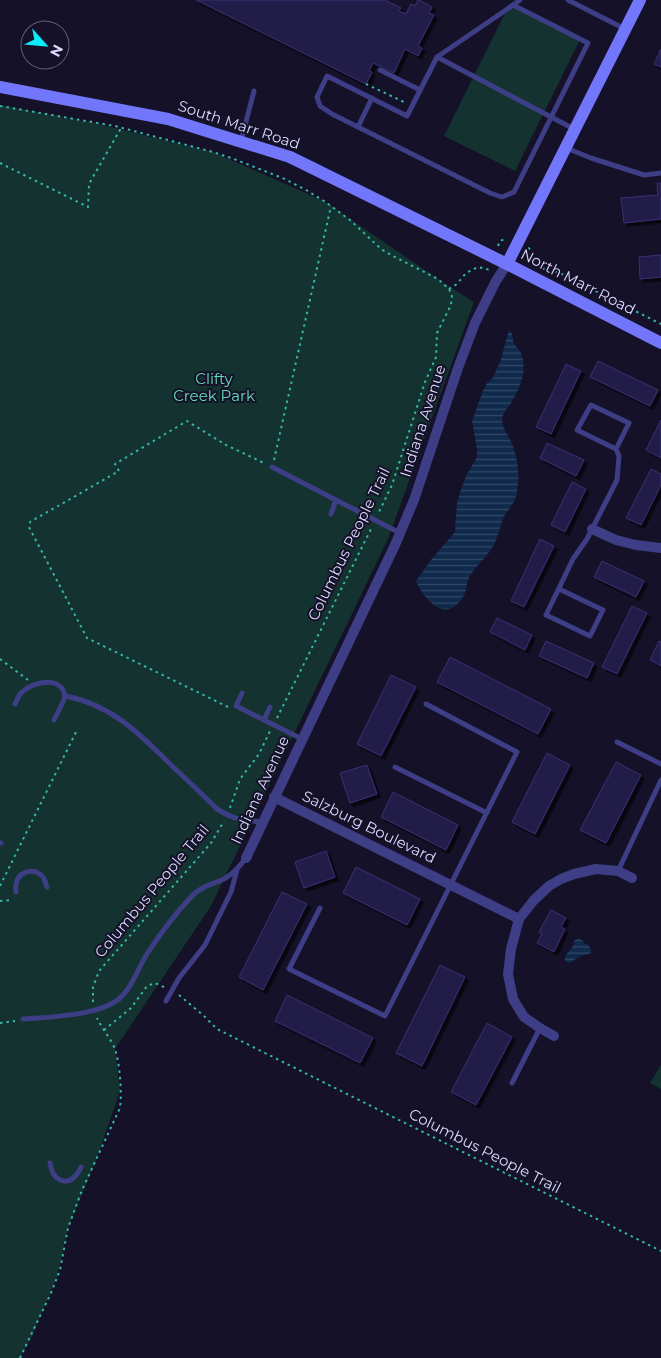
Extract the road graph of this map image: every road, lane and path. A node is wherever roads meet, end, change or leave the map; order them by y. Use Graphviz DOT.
graph roads {
  1 [pos="520,0"];
  2 [pos="568,0"];
  3 [pos="640,0"];
  4 [pos="513,5"];
  5 [pos="625,29"];
  6 [pos="437,57"];
  7 [pos="380,70"];
  8 [pos="366,84"];
  9 [pos="0,86"];
  10 [pos="420,90"];
  11 [pos="254,92"];
  12 [pos="372,98"];
  13 [pos="0,106"];
  14 [pos="413,106"];
  15 [pos="551,117"];
  16 [pos="358,127"];
  17 [pos="121,128"];
  18 [pos="575,129"];
  19 [pos="241,142"];
  20 [pos="566,147"];
  21 [pos="0,163"];
  22 [pos="661,173"];
  23 [pos="331,206"];
  24 [pos="518,242"];
  25 [pos="491,264"];
  26 [pos="506,264"];
  27 [pos="661,324"];
  28 [pos="661,343"];
  29 [pos="616,449"];
  30 [pos="272,467"];
  31 [pos="336,500"];
  32 [pos="331,514"];
  33 [pos="365,516"];
  34 [pos="375,521"];
  35 [pos="359,528"];
  36 [pos="592,529"];
  37 [pos="400,533"];
  38 [pos="661,548"];
  39 [pos="558,589"];
  40 [pos="0,659"];
  41 [pos="35,685"];
  42 [pos="242,693"];
  43 [pos="65,696"];
  44 [pos="15,704"];
  45 [pos="426,704"];
  46 [pos="236,706"];
  47 [pos="270,707"];
  48 [pos="54,720"];
  49 [pos="264,720"];
  50 [pos="273,725"];
  51 [pos="77,730"];
  52 [pos="302,739"];
  53 [pos="618,742"];
  54 [pos="661,764"];
  55 [pos="395,767"];
  56 [pos="661,780"];
  57 [pos="274,797"];
  58 [pos="487,813"];
  59 [pos="228,815"];
  60 [pos="262,822"];
  61 [pos="246,858"];
  62 [pos="237,870"];
  63 [pos="618,872"];
  64 [pos="632,878"];
  65 [pos="450,884"];
  66 [pos="0,886"];
  67 [pos="46,887"];
  68 [pos="16,892"];
  69 [pos="17,899"];
  70 [pos="0,901"];
  71 [pos="320,908"];
  72 [pos="519,919"];
  73 [pos="172,991"];
  74 [pos="166,1001"];
  75 [pos="94,1010"];
  76 [pos="23,1019"];
  77 [pos="0,1023"];
  78 [pos="540,1028"];
  79 [pos="104,1030"];
  80 [pos="554,1036"];
  81 [pos="512,1083"];
  82 [pos="50,1163"];
  83 [pos="81,1167"];
  84 [pos="661,1251"];
  85 [pos="20,1358"];
  1 -- 4 [label="lane"];
  2 -- 5 [label="lane"];
  3 -- 5 [label="street, Indiana Avenue"];
  4 -- 6 [label="lane"];
  4 -- 15 [label="lane"];
  5 -- 18 [label="street, Indiana Avenue"];
  6 -- 10 [label="lane"];
  6 -- 15 [label="lane"];
  7 -- 10 [label="lane"];
  8 -- 14 [label="path"];
  9 -- 19 [label="street, South Marr Road"];
  10 -- 14 [label="lane"];
  11 -- 19 [label="lane"];
  12 -- 14 [label="lane"];
  12 -- 16 [label="lane"];
  12 -- 16 [label="lane"];
  13 -- 17 [label="path, Columbus People Trail"];
  15 -- 16 [label="lane"];
  15 -- 18 [label="lane"];
  17 -- 21 [label="path"];
  17 -- 23 [label="path, Columbus People Trail"];
  18 -- 20 [label="street, Indiana Avenue"];
  19 -- 25 [label="street, South Marr Road"];
  20 -- 22 [label="lane"];
  20 -- 24 [label="street, Indiana Avenue"];
  23 -- 30 [label="path"];
  23 -- 34 [label="path, Columbus People Trail"];
  24 -- 25 [label="path"];
  24 -- 26 [label="street, Indiana Avenue"];
  24 -- 27 [label="path"];
  25 -- 26 [label="street, South Marr Road"];
  26 -- 28 [label="street, North Marr Road"];
  26 -- 37 [label="street, Indiana Avenue"];
  29 -- 29 [label="lane"];
  29 -- 36 [label="lane"];
  30 -- 31 [label="lane"];
  30 -- 46 [label="path"];
  31 -- 32 [label="lane"];
  31 -- 33 [label="lane"];
  33 -- 34 [label="lane"];
  33 -- 35 [label="lane"];
  34 -- 37 [label="lane"];
  34 -- 50 [label="path, Columbus People Trail"];
  36 -- 38 [label="street"];
  36 -- 39 [label="lane"];
  37 -- 52 [label="street, Indiana Avenue"];
  39 -- 39 [label="lane"];
  40 -- 41 [label="path"];
  41 -- 43 [label="lane"];
  41 -- 44 [label="lane"];
  42 -- 46 [label="lane"];
  43 -- 48 [label="lane"];
  43 -- 59 [label="lane"];
  45 -- 58 [label="lane"];
  46 -- 49 [label="lane"];
  47 -- 49 [label="lane"];
  49 -- 50 [label="lane"];
  50 -- 52 [label="lane"];
  50 -- 59 [label="path, Columbus People Trail"];
  51 -- 66 [label="path"];
  52 -- 57 [label="street, Indiana Avenue"];
  53 -- 54 [label="lane"];
  55 -- 58 [label="lane"];
  56 -- 63 [label="lane"];
  57 -- 60 [label="street, Indiana Avenue"];
  57 -- 65 [label="street, Salzburg Boulevard"];
  58 -- 65 [label="lane"];
  59 -- 60 [label="lane"];
  59 -- 75 [label="path, Columbus People Trail"];
  60 -- 61 [label="street, Indiana Avenue"];
  61 -- 62 [label="lane"];
  62 -- 73 [label="lane"];
  62 -- 75 [label="lane"];
  63 -- 64 [label="street"];
  63 -- 72 [label="street"];
  65 -- 71 [label="lane"];
  65 -- 72 [label="street, Salzburg Boulevard"];
  67 -- 68 [label="lane"];
  69 -- 70 [label="path"];
  72 -- 78 [label="street"];
  73 -- 74 [label="lane"];
  73 -- 79 [label="path, Columbus People Trail"];
  73 -- 84 [label="path, Columbus People Trail"];
  75 -- 76 [label="lane"];
  75 -- 79 [label="path, Columbus People Trail"];
  76 -- 77 [label="path"];
  78 -- 80 [label="street"];
  78 -- 81 [label="lane"];
  79 -- 85 [label="path, Columbus People Trail"];
  82 -- 83 [label="lane"];
}
